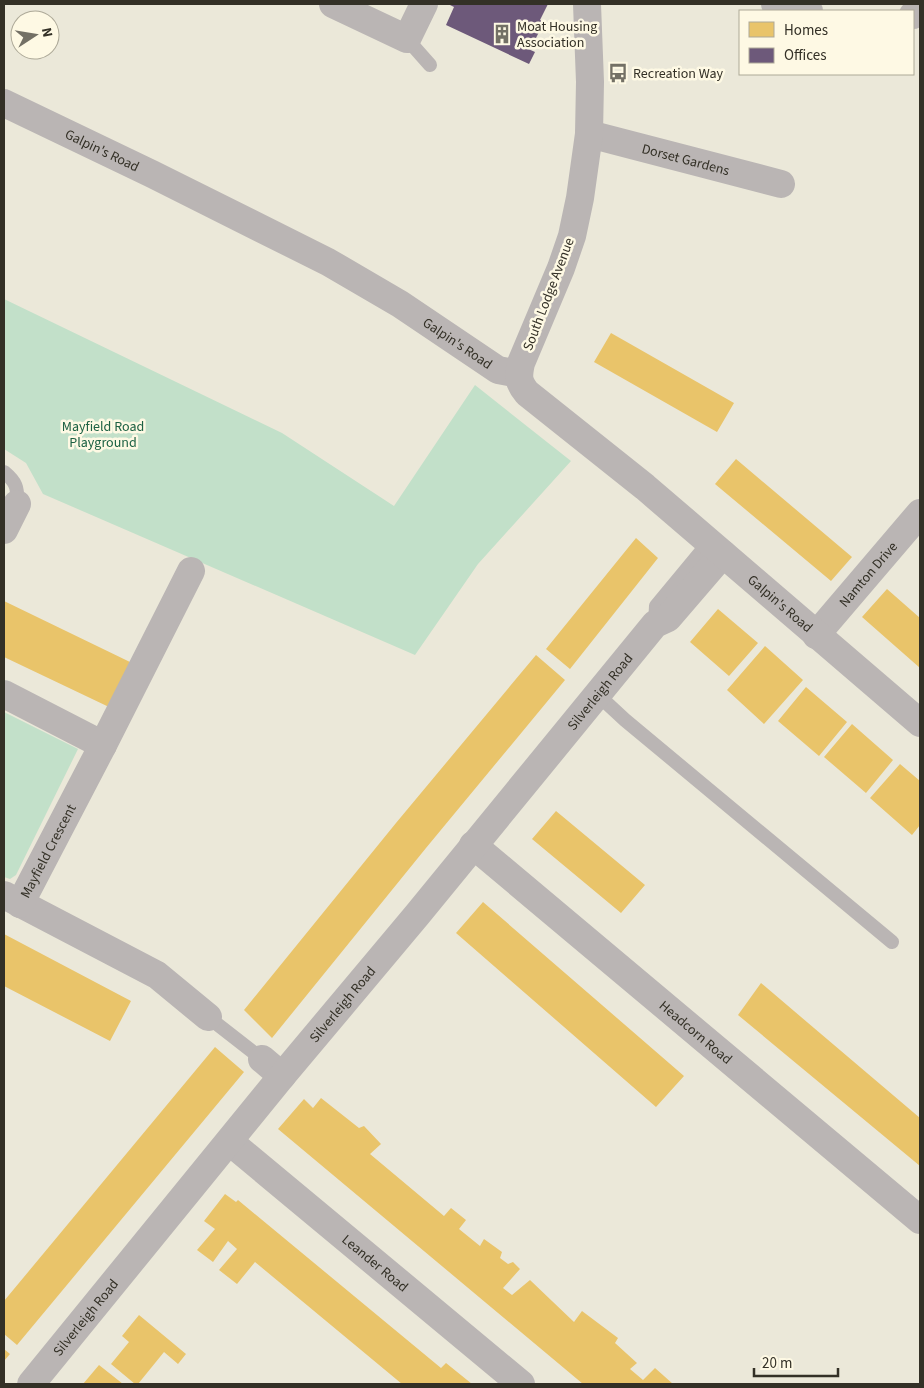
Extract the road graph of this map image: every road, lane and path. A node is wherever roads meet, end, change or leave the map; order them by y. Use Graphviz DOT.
graph roads {
  1 [pos="333,4"];
  2 [pos="424,4"];
  3 [pos="587,4"];
  4 [pos="775,4"];
  5 [pos="804,10"];
  6 [pos="406,39"];
  7 [pos="430,65"];
  8 [pos="4,103"];
  9 [pos="589,134"];
  10 [pos="782,184"];
  11 [pos="519,374"];
  12 [pos="4,472"];
  13 [pos="17,504"];
  14 [pos="920,513"];
  15 [pos="4,530"];
  16 [pos="716,548"];
  17 [pos="191,571"];
  18 [pos="816,635"];
  19 [pos="4,694"];
  20 [pos="598,695"];
  21 [pos="920,723"];
  22 [pos="104,745"];
  23 [pos="474,845"];
  24 [pos="12,900"];
  25 [pos="892,942"];
  26 [pos="208,1017"];
  27 [pos="272,1068"];
  28 [pos="230,1142"];
  29 [pos="920,1220"];
  30 [pos="31,1384"];
  31 [pos="522,1384"];
  1 -- 6 [label="street"];
  2 -- 6 [label="street"];
  3 -- 9 [label="street, South Lodge Avenue"];
  4 -- 5 [label="street"];
  6 -- 7 [label="lane"];
  8 -- 11 [label="street, Galpin's Road"];
  9 -- 10 [label="street, Dorset Gardens"];
  9 -- 11 [label="street, South Lodge Avenue"];
  11 -- 16 [label="street, Galpin's Road"];
  12 -- 13 [label="lane"];
  13 -- 15 [label="street"];
  14 -- 18 [label="street, Namton Drive"];
  16 -- 18 [label="street, Galpin's Road"];
  16 -- 20 [label="street, Silverleigh Road"];
  17 -- 22 [label="street, Mayfield Crescent"];
  18 -- 21 [label="street, Galpin's Road"];
  19 -- 22 [label="street"];
  20 -- 23 [label="street, Silverleigh Road"];
  20 -- 25 [label="lane"];
  22 -- 24 [label="street, Mayfield Crescent"];
  23 -- 27 [label="street, Silverleigh Road"];
  23 -- 29 [label="street, Headcorn Road"];
  24 -- 26 [label="street, Mayfield Crescent"];
  26 -- 27 [label="lane, Mayfield Crescent"];
  27 -- 28 [label="street, Silverleigh Road"];
  28 -- 30 [label="street, Silverleigh Road"];
  28 -- 31 [label="street, Leander Road"];
}
